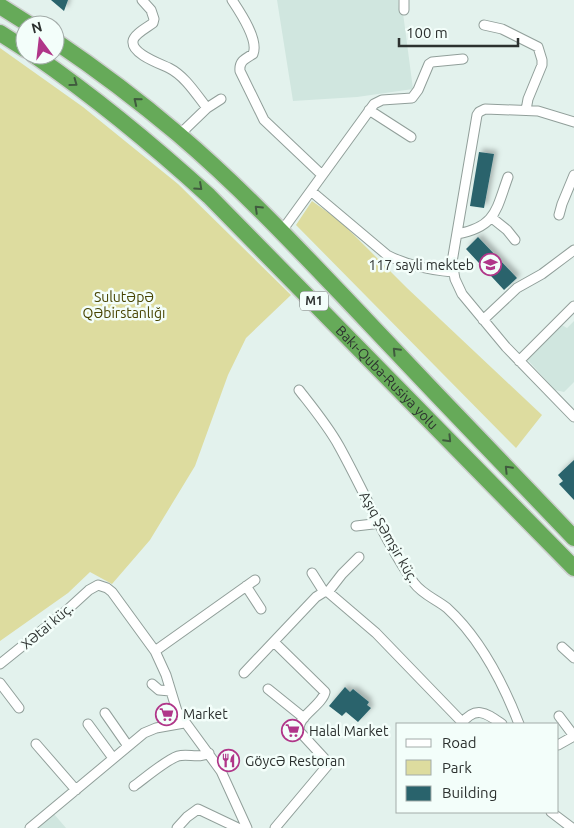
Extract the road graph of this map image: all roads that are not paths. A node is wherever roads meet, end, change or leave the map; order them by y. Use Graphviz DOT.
graph roads {
  1 [pos="142,0"];
  2 [pos="232,0"];
  3 [pos="0,6"];
  4 [pos="15,16"];
  5 [pos="484,25"];
  6 [pos="0,33"];
  7 [pos="15,43"];
  8 [pos="65,48"];
  9 [pos="463,59"];
  10 [pos="48,65"];
  11 [pos="221,98"];
  12 [pos="207,108"];
  13 [pos="369,110"];
  14 [pos="526,110"];
  15 [pos="574,122"];
  16 [pos="179,135"];
  17 [pos="411,137"];
  18 [pos="322,175"];
  19 [pos="574,175"];
  20 [pos="508,177"];
  21 [pos="311,191"];
  22 [pos="559,215"];
  23 [pos="492,218"];
  24 [pos="281,232"];
  25 [pos="457,234"];
  26 [pos="515,240"];
  27 [pos="574,250"];
  28 [pos="453,272"];
  29 [pos="574,306"];
  30 [pos="483,320"];
  31 [pos="519,361"];
  32 [pos="299,390"];
  33 [pos="574,417"];
  34 [pos="541,504"];
  35 [pos="379,522"];
  36 [pos="356,526"];
  37 [pos="574,530"];
  38 [pos="574,538"];
  39 [pos="359,557"];
  40 [pos="574,568"];
  41 [pos="312,573"];
  42 [pos="256,580"];
  43 [pos="246,586"];
  44 [pos="326,592"];
  45 [pos="261,609"];
  46 [pos="274,642"];
  47 [pos="562,647"];
  48 [pos="155,651"];
  49 [pos="574,658"];
  50 [pos="0,664"];
  51 [pos="244,672"];
  52 [pos="0,683"];
  53 [pos="152,684"];
  54 [pos="268,689"];
  55 [pos="170,691"];
  56 [pos="19,708"];
  57 [pos="105,712"];
  58 [pos="558,716"];
  59 [pos="304,718"];
  60 [pos="184,723"];
  61 [pos="461,723"];
  62 [pos="501,723"];
  63 [pos="518,723"];
  64 [pos="88,724"];
  65 [pos="574,736"];
  66 [pos="36,744"];
  67 [pos="559,744"];
  68 [pos="128,746"];
  69 [pos="209,754"];
  70 [pos="113,758"];
  71 [pos="134,786"];
  72 [pos="76,790"];
  73 [pos="552,813"];
  74 [pos="30,828"];
  75 [pos="177,828"];
  76 [pos="238,828"];
  77 [pos="246,828"];
  78 [pos="275,828"];
  79 [pos="572,828"];
  1 -- 12 [label="street"];
  2 -- 18 [label="street"];
  3 -- 4 [label="highway"];
  5 -- 14 [label="street"];
  6 -- 7 [label="highway"];
  16 -- 8 [label="highway, Bakı-Quba-Rusiya yolu / M1, one-way"];
  9 -- 13 [label="street"];
  10 -- 40 [label="highway, Bakı-Quba-Rusiya yolu / M1, one-way"];
  11 -- 12 [label="street"];
  12 -- 16 [label="street"];
  13 -- 17 [label="street"];
  13 -- 18 [label="street"];
  14 -- 15 [label="street"];
  14 -- 25 [label="street"];
  24 -- 16 [label="highway, Bakı-Quba-Rusiya yolu / M1, one-way"];
  18 -- 21 [label="street"];
  19 -- 22 [label="street"];
  20 -- 23 [label="street"];
  21 -- 24 [label="street"];
  21 -- 28 [label="street"];
  23 -- 25 [label="street"];
  23 -- 26 [label="street"];
  34 -- 24 [label="highway, Bakı-Quba-Rusiya yolu / M1, one-way"];
  25 -- 28 [label="street"];
  27 -- 30 [label="street"];
  28 -- 30 [label="street"];
  29 -- 31 [label="street"];
  30 -- 31 [label="street"];
  31 -- 33 [label="street"];
  32 -- 35 [label="street, Aşıq Şəmşir küç."];
  34 -- 37 [label="highway"];
  34 -- 38 [label="highway, Bakı-Quba-Rusiya yolu / M1"];
  35 -- 36 [label="street"];
  35 -- 63 [label="street, Aşıq Şəmşir küç."];
  39 -- 44 [label="street"];
  41 -- 44 [label="street"];
  42 -- 43 [label="street"];
  43 -- 45 [label="street"];
  43 -- 48 [label="street"];
  44 -- 46 [label="street"];
  44 -- 61 [label="street"];
  46 -- 51 [label="street"];
  46 -- 59 [label="street"];
  47 -- 49 [label="street"];
  48 -- 50 [label="street, Xətai küç."];
  48 -- 55 [label="street"];
  52 -- 56 [label="street"];
  53 -- 55 [label="street"];
  54 -- 59 [label="street"];
  55 -- 60 [label="street"];
  57 -- 68 [label="street"];
  58 -- 65 [label="street"];
  59 -- 78 [label="street"];
  60 -- 68 [label="street"];
  60 -- 69 [label="street"];
  61 -- 62 [label="street"];
  64 -- 70 [label="street"];
  65 -- 67 [label="street"];
  66 -- 72 [label="street"];
  68 -- 70 [label="street"];
  69 -- 71 [label="street"];
  69 -- 77 [label="street"];
  70 -- 72 [label="street"];
  72 -- 74 [label="street"];
  73 -- 79 [label="street"];
  75 -- 76 [label="street"];
}
